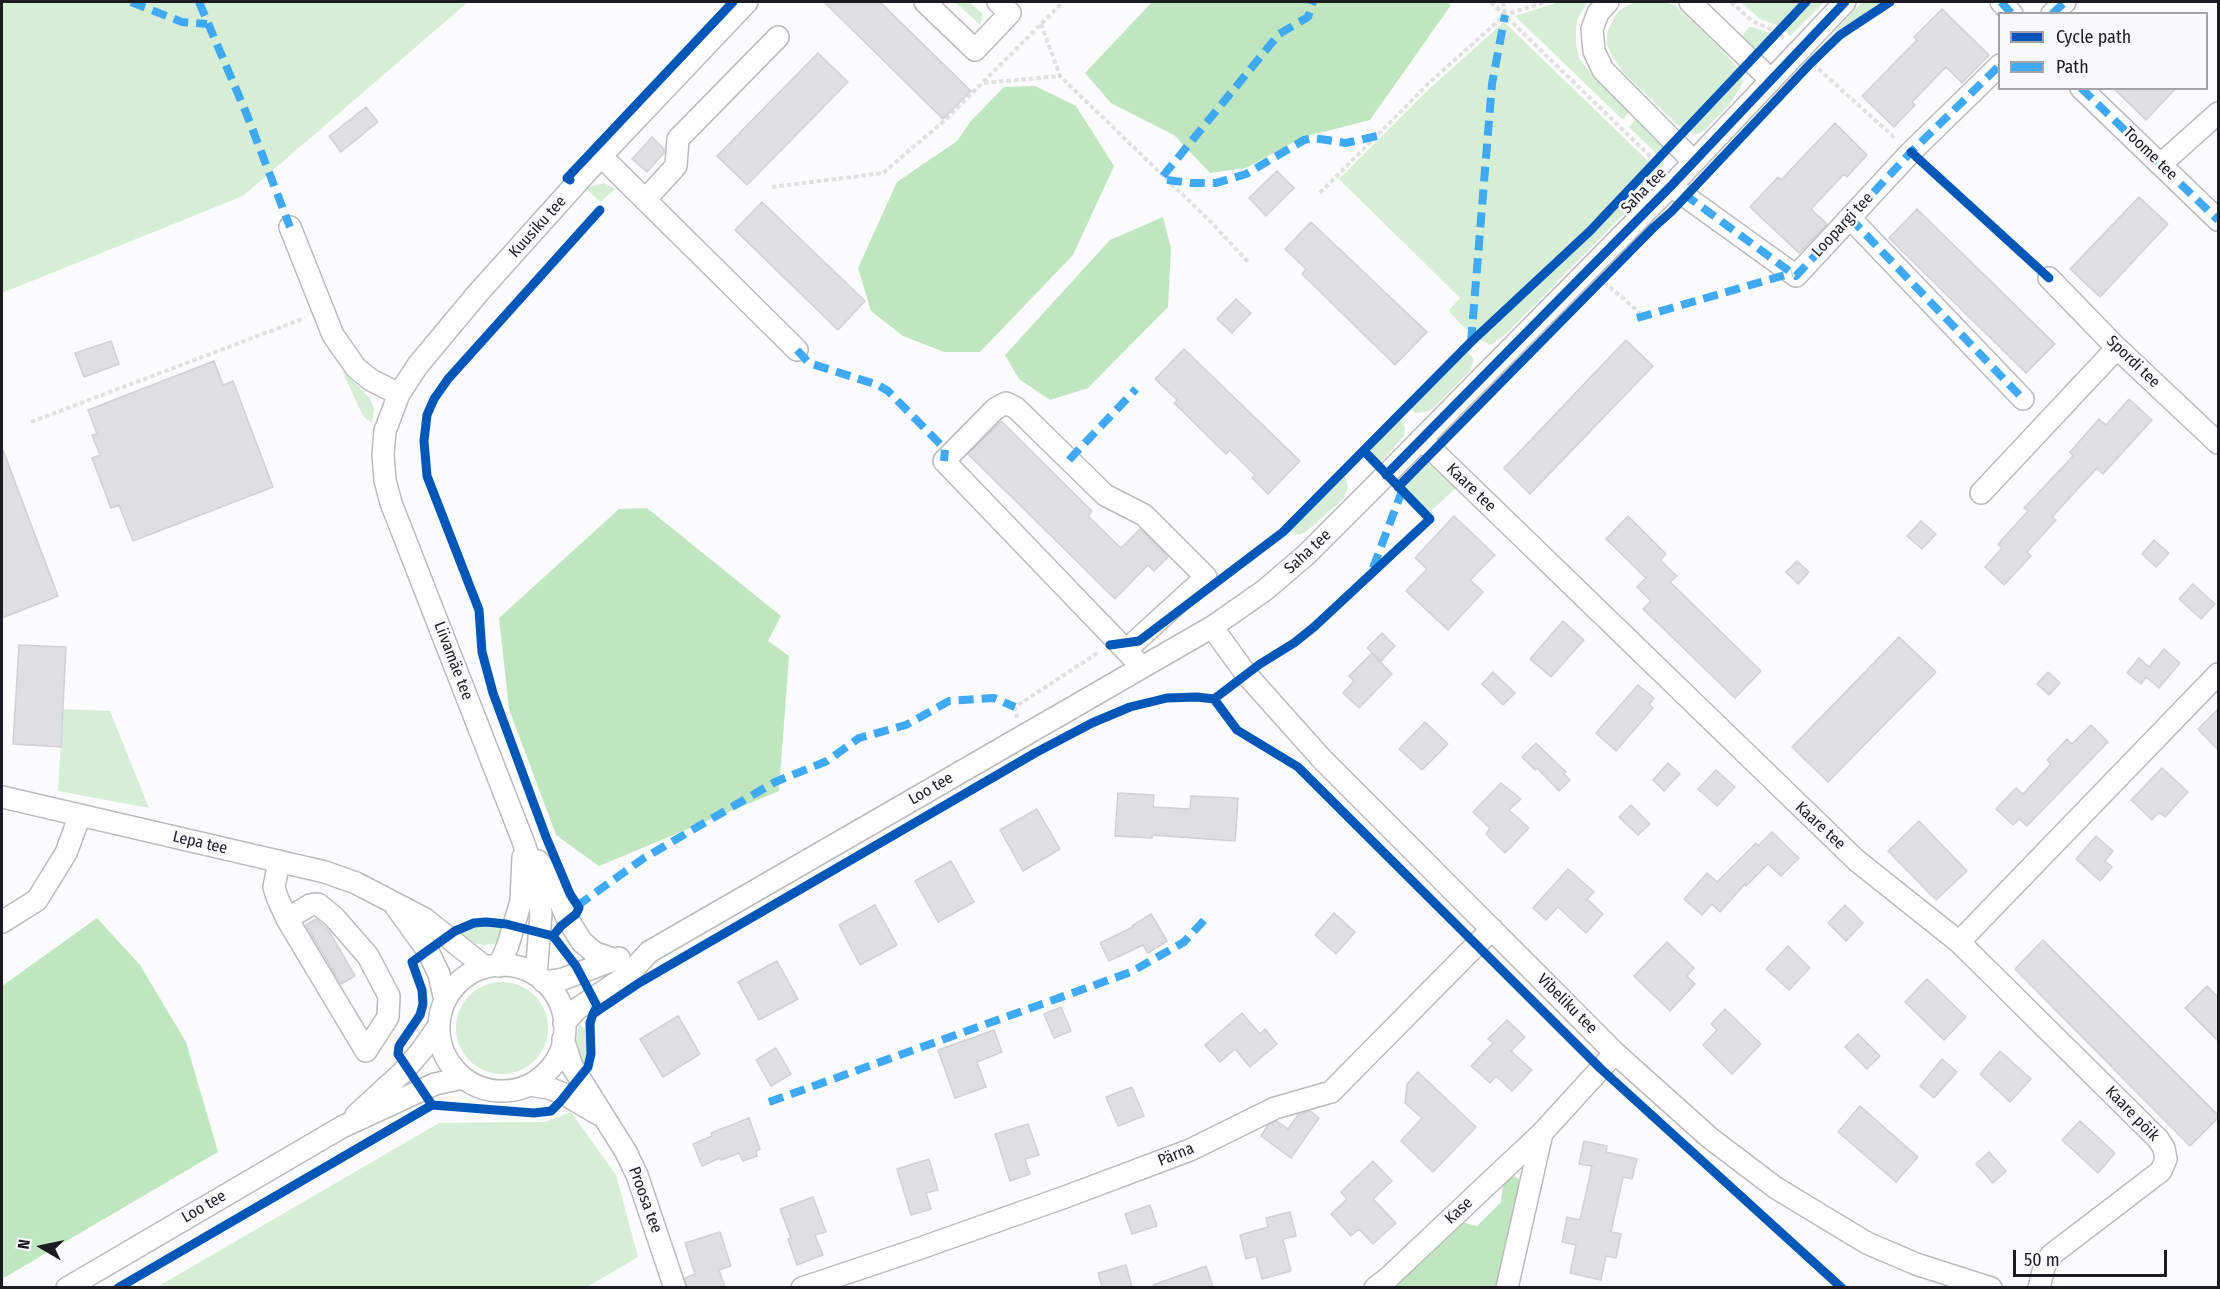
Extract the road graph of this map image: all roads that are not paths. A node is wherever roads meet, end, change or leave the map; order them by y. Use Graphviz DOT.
graph roads {
  1 [pos="747,2"];
  2 [pos="925,2"];
  3 [pos="998,2"];
  4 [pos="1608,2"];
  5 [pos="1690,2"];
  6 [pos="1845,2"];
  7 [pos="778,36"];
  8 [pos="1998,66"];
  9 [pos="1771,80"];
  10 [pos="2083,90"];
  11 [pos="2218,112"];
  12 [pos="601,156"];
  13 [pos="1694,162"];
  14 [pos="2161,164"];
  15 [pos="1671,186"];
  16 [pos="645,200"];
  17 [pos="1850,218"];
  18 [pos="2218,220"];
  19 [pos="290,227"];
  20 [pos="2049,278"];
  21 [pos="2117,348"];
  22 [pos="797,350"];
  23 [pos="399,394"];
  24 [pos="2023,399"];
  25 [pos="1421,440"];
  26 [pos="2218,443"];
  27 [pos="385,480"];
  28 [pos="1981,493"];
  29 [pos="1212,627"];
  30 [pos="1118,646"];
  31 [pos="1142,667"];
  32 [pos="2218,674"];
  33 [pos="2,797"];
  34 [pos="80,815"];
  35 [pos="523,841"];
  36 [pos="279,861"];
  37 [pos="394,904"];
  38 [pos="287,919"];
  39 [pos="2,922"];
  40 [pos="1492,929"];
  41 [pos="1959,942"];
  42 [pos="649,952"];
  43 [pos="613,959"];
  44 [pos="492,967"];
  45 [pos="540,979"];
  46 [pos="445,1000"];
  47 [pos="439,1025"];
  48 [pos="564,1031"];
  49 [pos="1615,1053"];
  50 [pos="463,1078"];
  51 [pos="529,1085"];
  52 [pos="604,1117"];
  53 [pos="342,1127"];
  54 [pos="1542,1133"];
  55 [pos="67,1287"];
  56 [pos="675,1287"];
  57 [pos="802,1287"];
  58 [pos="1375,1287"];
  59 [pos="1507,1287"];
  60 [pos="1991,1287"];
  61 [pos="2038,1287"];
  1 -- 12 [label="street, Kuusiku tee"];
  2 -- 3 [label="street"];
  4 -- 13 [label="street"];
  5 -- 9 [label="street"];
  6 -- 9 [label="street, Saha tee"];
  7 -- 16 [label="street"];
  8 -- 17 [label="street, Loopargi tee"];
  9 -- 13 [label="street, Saha tee"];
  10 -- 14 [label="street, Toome tee"];
  11 -- 14 [label="street"];
  12 -- 16 [label="street"];
  12 -- 23 [label="street, Kuusiku tee"];
  13 -- 15 [label="street, Saha tee"];
  14 -- 18 [label="street, Toome tee"];
  15 -- 17 [label="street, Loopargi tee"];
  15 -- 25 [label="street, Saha tee"];
  16 -- 22 [label="street"];
  17 -- 24 [label="street"];
  19 -- 23 [label="street"];
  20 -- 21 [label="street, Spordi tee"];
  21 -- 26 [label="street, Spordi tee"];
  21 -- 28 [label="street"];
  23 -- 27 [label="street, Kuusiku tee"];
  25 -- 29 [label="street, Saha tee"];
  25 -- 41 [label="street, Kaare tee"];
  27 -- 35 [label="street, Liivamäe tee"];
  29 -- 31 [label="street, Loo tee"];
  29 -- 40 [label="street, Vibeliku tee"];
  30 -- 30 [label="street"];
  30 -- 31 [label="street"];
  31 -- 42 [label="street, Loo tee"];
  32 -- 41 [label="street"];
  33 -- 34 [label="street, Lepa tee"];
  34 -- 36 [label="street, Lepa tee"];
  34 -- 39 [label="street"];
  35 -- 43 [label="street"];
  35 -- 44 [label="street, Liivamäe tee"];
  35 -- 45 [label="street, Liivamäe tee"];
  36 -- 37 [label="street, Lepa tee"];
  36 -- 38 [label="street"];
  37 -- 44 [label="street, Lepa tee"];
  37 -- 46 [label="street, Lepa tee"];
  38 -- 38 [label="street"];
  40 -- 49 [label="street, Vibeliku tee"];
  40 -- 57 [label="street, Pärna"];
  41 -- 61 [label="street, Kaare põik"];
  42 -- 43 [label="street, Loo tee"];
  42 -- 48 [label="street, Loo tee"];
  43 -- 45 [label="street, Loo tee"];
  44 -- 45 [label="street"];
  44 -- 46 [label="street"];
  45 -- 48 [label="street"];
  46 -- 47 [label="street"];
  47 -- 50 [label="street"];
  47 -- 53 [label="street, Loo tee"];
  48 -- 51 [label="street"];
  48 -- 52 [label="street, Proosa tee"];
  49 -- 54 [label="street, Kase"];
  49 -- 60 [label="street, Vibeliku tee"];
  50 -- 51 [label="street"];
  50 -- 53 [label="street, Loo tee"];
  51 -- 52 [label="street, Proosa tee"];
  52 -- 56 [label="street, Proosa tee"];
  53 -- 55 [label="street, Loo tee"];
  54 -- 58 [label="street, Kase"];
  54 -- 59 [label="street, Kase"];
}
